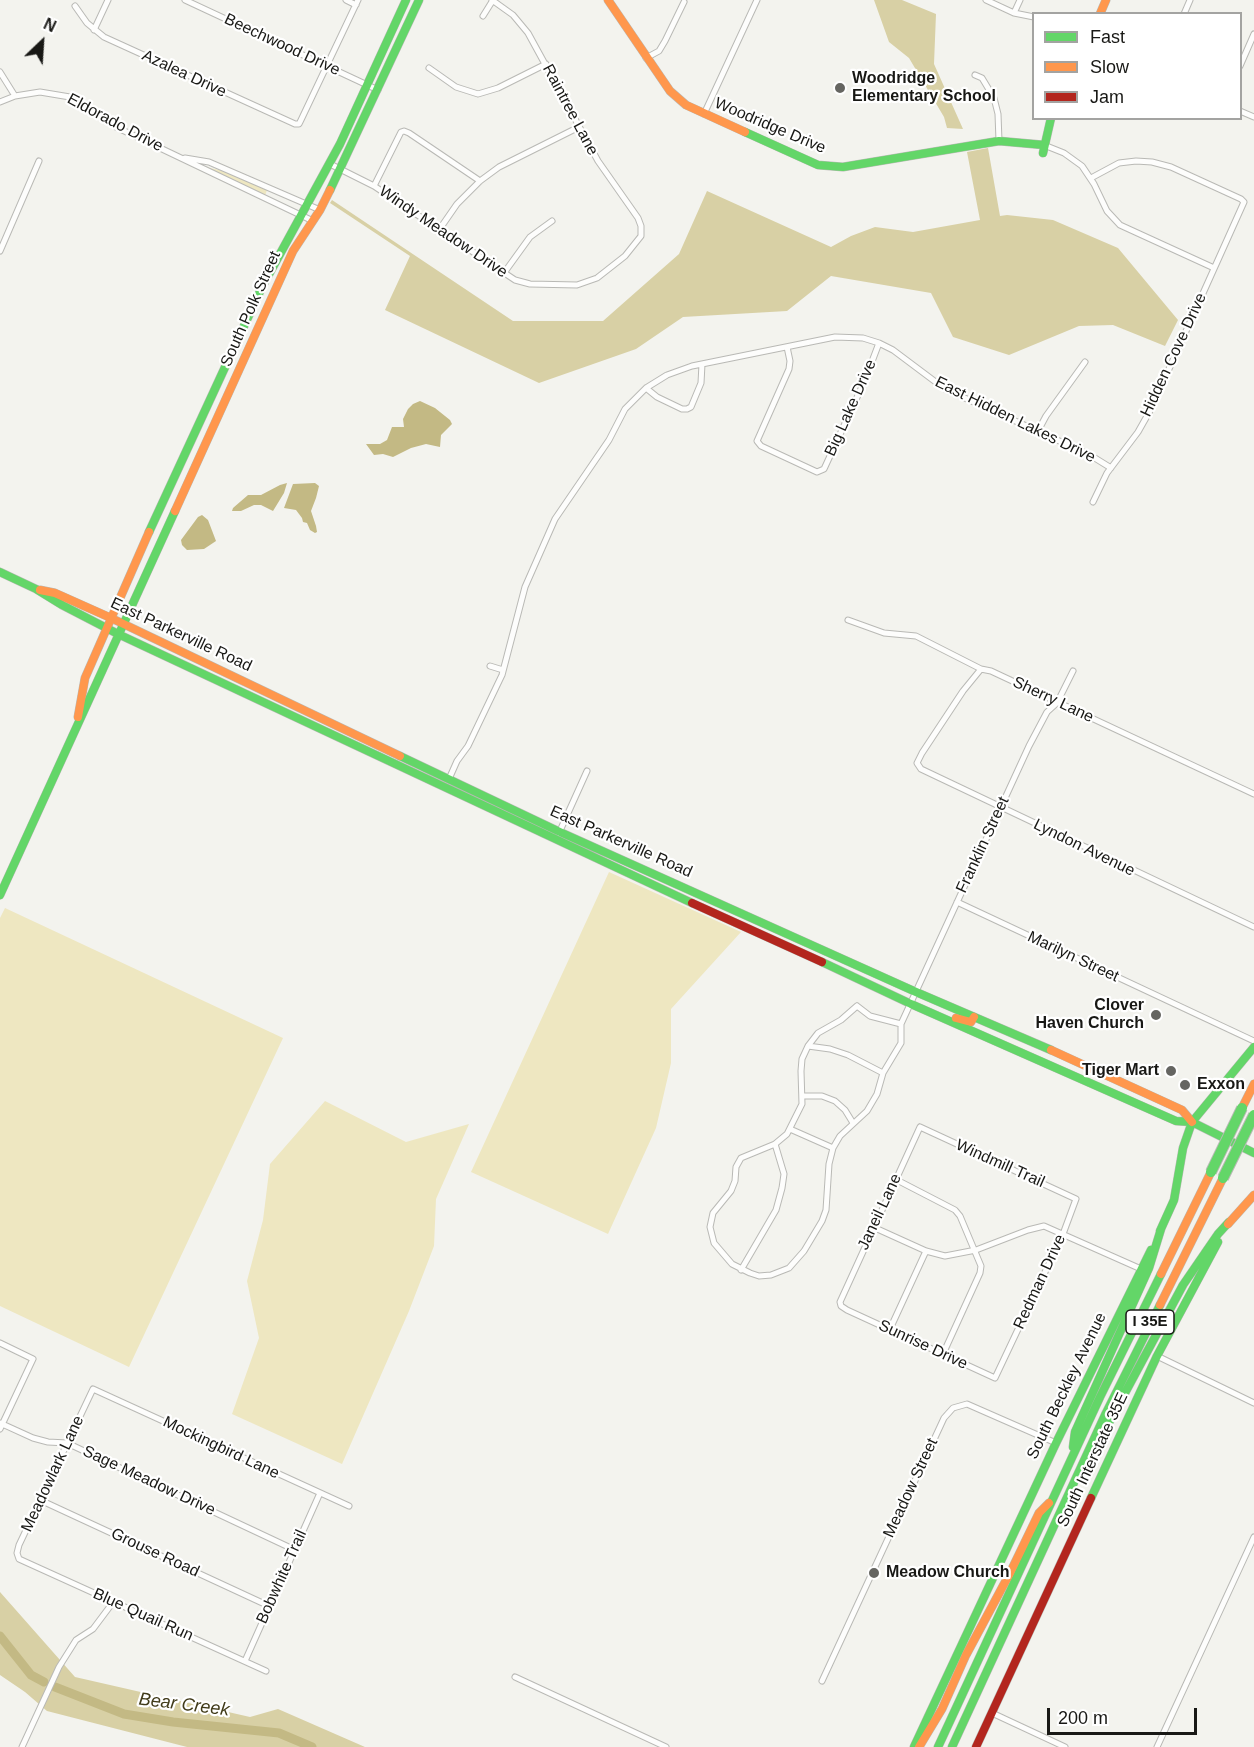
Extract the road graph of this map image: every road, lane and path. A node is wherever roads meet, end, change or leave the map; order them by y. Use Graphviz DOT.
graph roads {
  1 [pos="108,0"];
  2 [pos="185,0"];
  3 [pos="346,0"];
  4 [pos="406,0"];
  5 [pos="419,0"];
  6 [pos="493,0"];
  7 [pos="608,0"];
  8 [pos="757,0"];
  9 [pos="986,0"];
  10 [pos="1020,0"];
  11 [pos="357,2"];
  12 [pos="684,2"];
  13 [pos="75,6"];
  14 [pos="1014,13"];
  15 [pos="483,16"];
  16 [pos="1032,17"];
  17 [pos="94,30"];
  18 [pos="1254,34"];
  19 [pos="646,58"];
  20 [pos="1242,61"];
  21 [pos="546,64"];
  22 [pos="327,65"];
  23 [pos="429,68"];
  24 [pos="0,72"];
  25 [pos="975,75"];
  26 [pos="367,85"];
  27 [pos="378,90"];
  28 [pos="15,96"];
  29 [pos="0,102"];
  30 [pos="704,114"];
  31 [pos="1051,120"];
  32 [pos="579,127"];
  33 [pos="999,141"];
  34 [pos="1044,149"];
  35 [pos="179,157"];
  36 [pos="39,161"];
  37 [pos="330,164"];
  38 [pos="340,170"];
  39 [pos="1091,178"];
  40 [pos="480,180"];
  41 [pos="374,186"];
  42 [pos="273,189"];
  43 [pos="269,200"];
  44 [pos="307,204"];
  45 [pos="320,210"];
  46 [pos="301,215"];
  47 [pos="313,221"];
  48 [pos="552,221"];
  49 [pos="641,226"];
  50 [pos="439,230"];
  51 [pos="0,251"];
  52 [pos="1214,268"];
  53 [pos="504,273"];
  54 [pos="879,343"];
  55 [pos="787,347"];
  56 [pos="1085,362"];
  57 [pos="702,364"];
  58 [pos="646,388"];
  59 [pos="1038,432"];
  60 [pos="1111,468"];
  61 [pos="1093,502"];
  62 [pos="0,572"];
  63 [pos="848,620"];
  64 [pos="108,623"];
  65 [pos="120,629"];
  66 [pos="490,666"];
  67 [pos="981,669"];
  68 [pos="503,670"];
  69 [pos="1073,671"];
  70 [pos="1057,703"];
  71 [pos="76,728"];
  72 [pos="587,771"];
  73 [pos="447,783"];
  74 [pos="1254,794"];
  75 [pos="1001,808"];
  76 [pos="558,836"];
  77 [pos="676,890"];
  78 [pos="0,895"];
  79 [pos="957,902"];
  80 [pos="1254,927"];
  81 [pos="916,992"];
  82 [pos="911,1004"];
  83 [pos="934,1013"];
  84 [pos="974,1017"];
  85 [pos="901,1024"];
  86 [pos="1030,1041"];
  87 [pos="1254,1041"];
  88 [pos="808,1046"];
  89 [pos="1254,1047"];
  90 [pos="1024,1053"];
  91 [pos="883,1073"];
  92 [pos="1254,1084"];
  93 [pos="802,1096"];
  94 [pos="1159,1100"];
  95 [pos="1154,1111"];
  96 [pos="1254,1115"];
  97 [pos="1192,1122"];
  98 [pos="853,1123"];
  99 [pos="790,1129"];
  100 [pos="924,1129"];
  101 [pos="775,1144"];
  102 [pos="833,1148"];
  103 [pos="1254,1153"];
  104 [pos="895,1179"];
  105 [pos="1254,1195"];
  106 [pos="1076,1199"];
  107 [pos="1229,1222"];
  108 [pos="873,1227"];
  109 [pos="1161,1229"];
  110 [pos="1063,1234"];
  111 [pos="976,1250"];
  112 [pos="926,1251"];
  113 [pos="741,1269"];
  114 [pos="1141,1269"];
  115 [pos="840,1302"];
  116 [pos="890,1329"];
  117 [pos="0,1343"];
  118 [pos="943,1354"];
  119 [pos="1157,1356"];
  120 [pos="1002,1364"];
  121 [pos="93,1389"];
  122 [pos="1254,1403"];
  123 [pos="1,1425"];
  124 [pos="67,1443"];
  125 [pos="1056,1443"];
  126 [pos="1074,1454"];
  127 [pos="1081,1468"];
  128 [pos="320,1493"];
  129 [pos="1054,1498"];
  130 [pos="40,1500"];
  131 [pos="349,1506"];
  132 [pos="1254,1537"];
  133 [pos="295,1550"];
  134 [pos="19,1559"];
  135 [pos="114,1601"];
  136 [pos="269,1606"];
  137 [pos="245,1661"];
  138 [pos="266,1671"];
  139 [pos="515,1677"];
  140 [pos="822,1681"];
  141 [pos="992,1713"];
  142 [pos="22,1747"];
  143 [pos="666,1747"];
  144 [pos="914,1747"];
  145 [pos="919,1747"];
  146 [pos="938,1747"];
  147 [pos="952,1747"];
  148 [pos="976,1747"];
  149 [pos="1065,1747"];
  150 [pos="1157,1747"];
  1 -- 17 [label="street"];
  2 -- 22 [label="street, Beechwood Drive"];
  3 -- 11 [label="street"];
  4 -- 26 [label="main road, South Polk Street"];
  5 -- 27 [label="main road, South Polk Street"];
  6 -- 15 [label="street"];
  6 -- 21 [label="street, Raintree Lane"];
  7 -- 19 [label="main road, Woodridge Drive"];
  8 -- 30 [label="street"];
  9 -- 14 [label="street"];
  10 -- 14 [label="street"];
  11 -- 22 [label="street"];
  12 -- 19 [label="street"];
  13 -- 17 [label="street, Azalea Drive"];
  14 -- 16 [label="street"];
  17 -- 22 [label="street, Azalea Drive"];
  18 -- 20 [label="street"];
  19 -- 30 [label="main road, Woodridge Drive"];
  21 -- 23 [label="street"];
  21 -- 32 [label="street, Raintree Lane"];
  22 -- 26 [label="street, Beechwood Drive"];
  24 -- 28 [label="street"];
  25 -- 33 [label="street"];
  26 -- 27 [label="street, Beechwood Drive"];
  26 -- 37 [label="main road, South Polk Street"];
  27 -- 38 [label="main road, South Polk Street"];
  28 -- 29 [label="street, Eldorado Drive"];
  28 -- 35 [label="street, Eldorado Drive"];
  30 -- 33 [label="main road, Woodridge Drive"];
  31 -- 34 [label="main road"];
  32 -- 40 [label="street"];
  32 -- 49 [label="street, Raintree Lane"];
  33 -- 34 [label="main road, Woodridge Drive"];
  34 -- 39 [label="street, Woodridge Drive"];
  35 -- 42 [label="street, Eldorado Drive"];
  35 -- 43 [label="street, Eldorado Drive"];
  36 -- 51 [label="street"];
  37 -- 38 [label="street, Windy Meadow Drive"];
  37 -- 44 [label="main road, South Polk Street"];
  38 -- 41 [label="street, Windy Meadow Drive"];
  38 -- 45 [label="main road, South Polk Street"];
  39 -- 52 [label="street, Woodridge Drive"];
  39 -- 52 [label="street, Hidden Cove Drive"];
  40 -- 41 [label="street"];
  40 -- 50 [label="street"];
  41 -- 50 [label="street, Windy Meadow Drive"];
  42 -- 43 [label="street"];
  42 -- 44 [label="street, Eldorado Drive"];
  43 -- 46 [label="street, Eldorado Drive"];
  44 -- 45 [label="street, Eldorado Drive"];
  44 -- 46 [label="main road, South Polk Street"];
  45 -- 47 [label="main road, South Polk Street"];
  46 -- 47 [label="street, Eldorado Drive"];
  46 -- 64 [label="main road, South Polk Street"];
  47 -- 65 [label="main road, South Polk Street"];
  48 -- 53 [label="street"];
  49 -- 53 [label="street, Windy Meadow Drive"];
  50 -- 53 [label="street, Windy Meadow Drive"];
  52 -- 60 [label="street, Hidden Cove Drive"];
  54 -- 55 [label="street, East Hidden Lakes Drive"];
  54 -- 55 [label="street, Big Lake Drive"];
  54 -- 59 [label="street, East Hidden Lakes Drive"];
  55 -- 57 [label="street, East Hidden Lakes Drive"];
  56 -- 59 [label="street"];
  57 -- 58 [label="street, East Hidden Lakes Drive"];
  57 -- 58 [label="street"];
  58 -- 68 [label="street, East Hidden Lakes Drive"];
  59 -- 60 [label="street, East Hidden Lakes Drive"];
  60 -- 61 [label="street, Hidden Cove Drive"];
  62 -- 64 [label="main road, East Parkerville Road"];
  63 -- 67 [label="street, Sherry Lane"];
  64 -- 65 [label="main road, East Parkerville Road"];
  64 -- 71 [label="main road, South Polk Street"];
  65 -- 71 [label="main road, South Polk Street"];
  65 -- 73 [label="main road, East Parkerville Road"];
  66 -- 68 [label="street"];
  67 -- 70 [label="street, Sherry Lane"];
  67 -- 75 [label="street, Lyndon Avenue"];
  68 -- 73 [label="street, East Hidden Lakes Drive"];
  69 -- 70 [label="street, Franklin Street"];
  70 -- 74 [label="street, Sherry Lane"];
  70 -- 75 [label="street, Franklin Street"];
  71 -- 78 [label="main road"];
  72 -- 76 [label="street"];
  73 -- 76 [label="main road, East Parkerville Road"];
  75 -- 79 [label="street, Franklin Street"];
  75 -- 80 [label="street, Lyndon Avenue"];
  76 -- 77 [label="main road, East Parkerville Road"];
  77 -- 81 [label="main road, East Parkerville Road"];
  77 -- 82 [label="main road, East Parkerville Road"];
  79 -- 81 [label="street, Franklin Street"];
  79 -- 87 [label="street, Marilyn Street"];
  81 -- 82 [label="street, Franklin Street"];
  81 -- 84 [label="main road, East Parkerville Road"];
  82 -- 83 [label="main road, East Parkerville Road"];
  82 -- 85 [label="street, Franklin Street"];
  83 -- 84 [label="main road"];
  83 -- 90 [label="main road, East Parkerville Road"];
  84 -- 86 [label="main road, East Parkerville Road"];
  85 -- 88 [label="street"];
  85 -- 91 [label="street, Franklin Street"];
  86 -- 90 [label="main road"];
  86 -- 94 [label="main road, East Parkerville Road"];
  88 -- 91 [label="street"];
  88 -- 93 [label="street"];
  89 -- 97 [label="main road, South Beckley Avenue"];
  90 -- 95 [label="main road, East Parkerville Road"];
  91 -- 98 [label="street, Franklin Street"];
  92 -- 126 [label="main road, I 35E, bridge"];
  93 -- 98 [label="street"];
  93 -- 99 [label="street"];
  94 -- 95 [label="main road"];
  94 -- 97 [label="main road, East Parkerville Road"];
  95 -- 97 [label="main road, East Parkerville Road"];
  96 -- 127 [label="main road, I 35E, bridge"];
  97 -- 103 [label="main road, East Parkerville Road"];
  97 -- 109 [label="main road, South Beckley Avenue"];
  98 -- 102 [label="street, Franklin Street"];
  99 -- 101 [label="street"];
  99 -- 102 [label="street"];
  100 -- 104 [label="street, Janeil Lane"];
  100 -- 106 [label="street, Windmill Trail"];
  101 -- 113 [label="street"];
  101 -- 113 [label="street"];
  102 -- 113 [label="street"];
  104 -- 108 [label="street, Janeil Lane"];
  104 -- 111 [label="street"];
  105 -- 107 [label="main road, South Interstate 35E"];
  106 -- 110 [label="street, Redman Drive"];
  107 -- 119 [label="main road, South Interstate 35E"];
  107 -- 127 [label="main road"];
  108 -- 112 [label="street"];
  108 -- 115 [label="street, Janeil Lane"];
  109 -- 114 [label="main road, South Beckley Avenue"];
  109 -- 126 [label="main road"];
  110 -- 111 [label="street"];
  110 -- 114 [label="street"];
  110 -- 120 [label="street, Redman Drive"];
  111 -- 112 [label="street"];
  111 -- 118 [label="street"];
  112 -- 116 [label="street"];
  114 -- 125 [label="main road, South Beckley Avenue"];
  115 -- 116 [label="street, Sunrise Drive"];
  116 -- 118 [label="street, Sunrise Drive"];
  117 -- 123 [label="street"];
  118 -- 120 [label="street, Sunrise Drive"];
  119 -- 122 [label="street"];
  119 -- 141 [label="main road, South Interstate 35E"];
  121 -- 124 [label="street, Meadowlark Lane"];
  121 -- 128 [label="street, Mockingbird Lane"];
  123 -- 124 [label="street, Sage Meadow Drive"];
  124 -- 130 [label="street, Meadowlark Lane"];
  124 -- 133 [label="street, Sage Meadow Drive"];
  125 -- 140 [label="street, Meadow Street"];
  125 -- 144 [label="main road, South Beckley Avenue"];
  126 -- 129 [label="main road, I 35E"];
  127 -- 147 [label="main road, I 35E"];
  128 -- 131 [label="street, Mockingbird Lane"];
  128 -- 133 [label="street, Bobwhite Trail"];
  129 -- 145 [label="main road"];
  129 -- 146 [label="main road, I 35E"];
  130 -- 134 [label="street, Meadowlark Lane"];
  130 -- 136 [label="street, Grouse Road"];
  132 -- 150 [label="street"];
  133 -- 136 [label="street, Bobwhite Trail"];
  134 -- 135 [label="street, Blue Quail Run"];
  135 -- 137 [label="street, Blue Quail Run"];
  135 -- 142 [label="street"];
  136 -- 137 [label="street, Bobwhite Trail"];
  137 -- 138 [label="street, Blue Quail Run"];
  139 -- 143 [label="street"];
  141 -- 148 [label="main road, South Interstate 35E"];
  141 -- 149 [label="street"];
}
